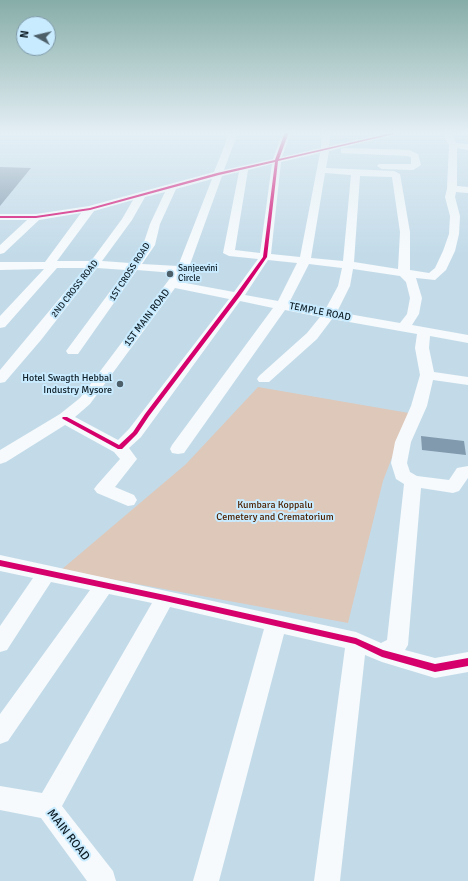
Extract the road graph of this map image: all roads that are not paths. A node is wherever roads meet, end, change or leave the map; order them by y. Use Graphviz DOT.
graph roads {
  1 [pos="222,173"];
  2 [pos="243,173"];
  3 [pos="276,173"];
  4 [pos="321,173"];
  5 [pos="356,173"];
  6 [pos="377,173"];
  7 [pos="452,173"];
  8 [pos="218,174"];
  9 [pos="172,186"];
  10 [pos="452,188"];
  11 [pos="468,190"];
  12 [pos="142,194"];
  13 [pos="90,209"];
  14 [pos="36,216"];
  15 [pos="0,217"];
  16 [pos="0,251"];
  17 [pos="265,257"];
  18 [pos="305,260"];
  19 [pos="52,264"];
  20 [pos="94,264"];
  21 [pos="0,266"];
  22 [pos="136,266"];
  23 [pos="348,266"];
  24 [pos="182,270"];
  25 [pos="404,273"];
  26 [pos="172,284"];
  27 [pos="238,295"];
  28 [pos="282,305"];
  29 [pos="329,315"];
  30 [pos="0,324"];
  31 [pos="404,328"];
  32 [pos="424,331"];
  33 [pos="468,339"];
  34 [pos="73,351"];
  35 [pos="427,375"];
  36 [pos="0,379"];
  37 [pos="264,379"];
  38 [pos="468,381"];
  39 [pos="65,418"];
  40 [pos="120,448"];
  41 [pos="178,449"];
  42 [pos="0,458"];
  43 [pos="468,472"];
  44 [pos="413,481"];
  45 [pos="128,500"];
  46 [pos="1,566"];
  47 [pos="46,574"];
  48 [pos="104,586"];
  49 [pos="165,598"];
  50 [pos="276,623"];
  51 [pos="356,641"];
  52 [pos="0,643"];
  53 [pos="382,653"];
  54 [pos="468,662"];
  55 [pos="0,733"];
  56 [pos="0,798"];
  57 [pos="48,806"];
  58 [pos="103,881"];
  59 [pos="206,881"];
  60 [pos="326,881"];
  1 -- 8 [label="street"];
  2 -- 17 [label="street"];
  3 -- 17 [label="street"];
  4 -- 18 [label="street"];
  5 -- 23 [label="street"];
  6 -- 25 [label="street"];
  7 -- 10 [label="street"];
  8 -- 9 [label="street"];
  8 -- 24 [label="street, 1ST MAIN ROAD"];
  9 -- 12 [label="street"];
  9 -- 22 [label="street, 1ST CROSS ROAD"];
  10 -- 11 [label="street"];
  10 -- 25 [label="street"];
  12 -- 13 [label="street"];
  12 -- 20 [label="street, 2ND CROSS ROAD"];
  13 -- 14 [label="street"];
  13 -- 19 [label="street"];
  14 -- 15 [label="street"];
  14 -- 16 [label="street"];
  17 -- 18 [label="street"];
  17 -- 27 [label="street"];
  18 -- 23 [label="street"];
  18 -- 28 [label="street"];
  19 -- 20 [label="street"];
  19 -- 21 [label="street"];
  19 -- 30 [label="street"];
  20 -- 22 [label="street"];
  20 -- 36 [label="street, 2ND CROSS ROAD"];
  22 -- 24 [label="street"];
  22 -- 34 [label="street, 1ST CROSS ROAD"];
  23 -- 25 [label="street"];
  23 -- 29 [label="street"];
  24 -- 26 [label="street, 1ST MAIN ROAD"];
  25 -- 31 [label="street"];
  26 -- 27 [label="street, TEMPLE ROAD"];
  26 -- 39 [label="street, 1ST MAIN ROAD"];
  27 -- 28 [label="street, TEMPLE ROAD"];
  27 -- 40 [label="street"];
  28 -- 29 [label="street, TEMPLE ROAD"];
  28 -- 41 [label="street"];
  29 -- 31 [label="street, TEMPLE ROAD"];
  29 -- 37 [label="street"];
  31 -- 32 [label="street, TEMPLE ROAD"];
  32 -- 33 [label="street, TEMPLE ROAD"];
  32 -- 35 [label="street"];
  35 -- 38 [label="street"];
  35 -- 44 [label="street"];
  39 -- 40 [label="street"];
  39 -- 42 [label="street, 1ST MAIN ROAD"];
  40 -- 45 [label="street"];
  43 -- 44 [label="street"];
  44 -- 53 [label="street"];
  46 -- 47 [label="street"];
  47 -- 48 [label="street"];
  47 -- 52 [label="street"];
  48 -- 49 [label="street"];
  48 -- 55 [label="street"];
  49 -- 50 [label="street"];
  49 -- 57 [label="street"];
  50 -- 51 [label="street"];
  50 -- 59 [label="street"];
  51 -- 53 [label="street"];
  51 -- 60 [label="street"];
  53 -- 54 [label="street"];
  56 -- 57 [label="street, MAIN ROAD"];
  57 -- 58 [label="street, MAIN ROAD"];
}
